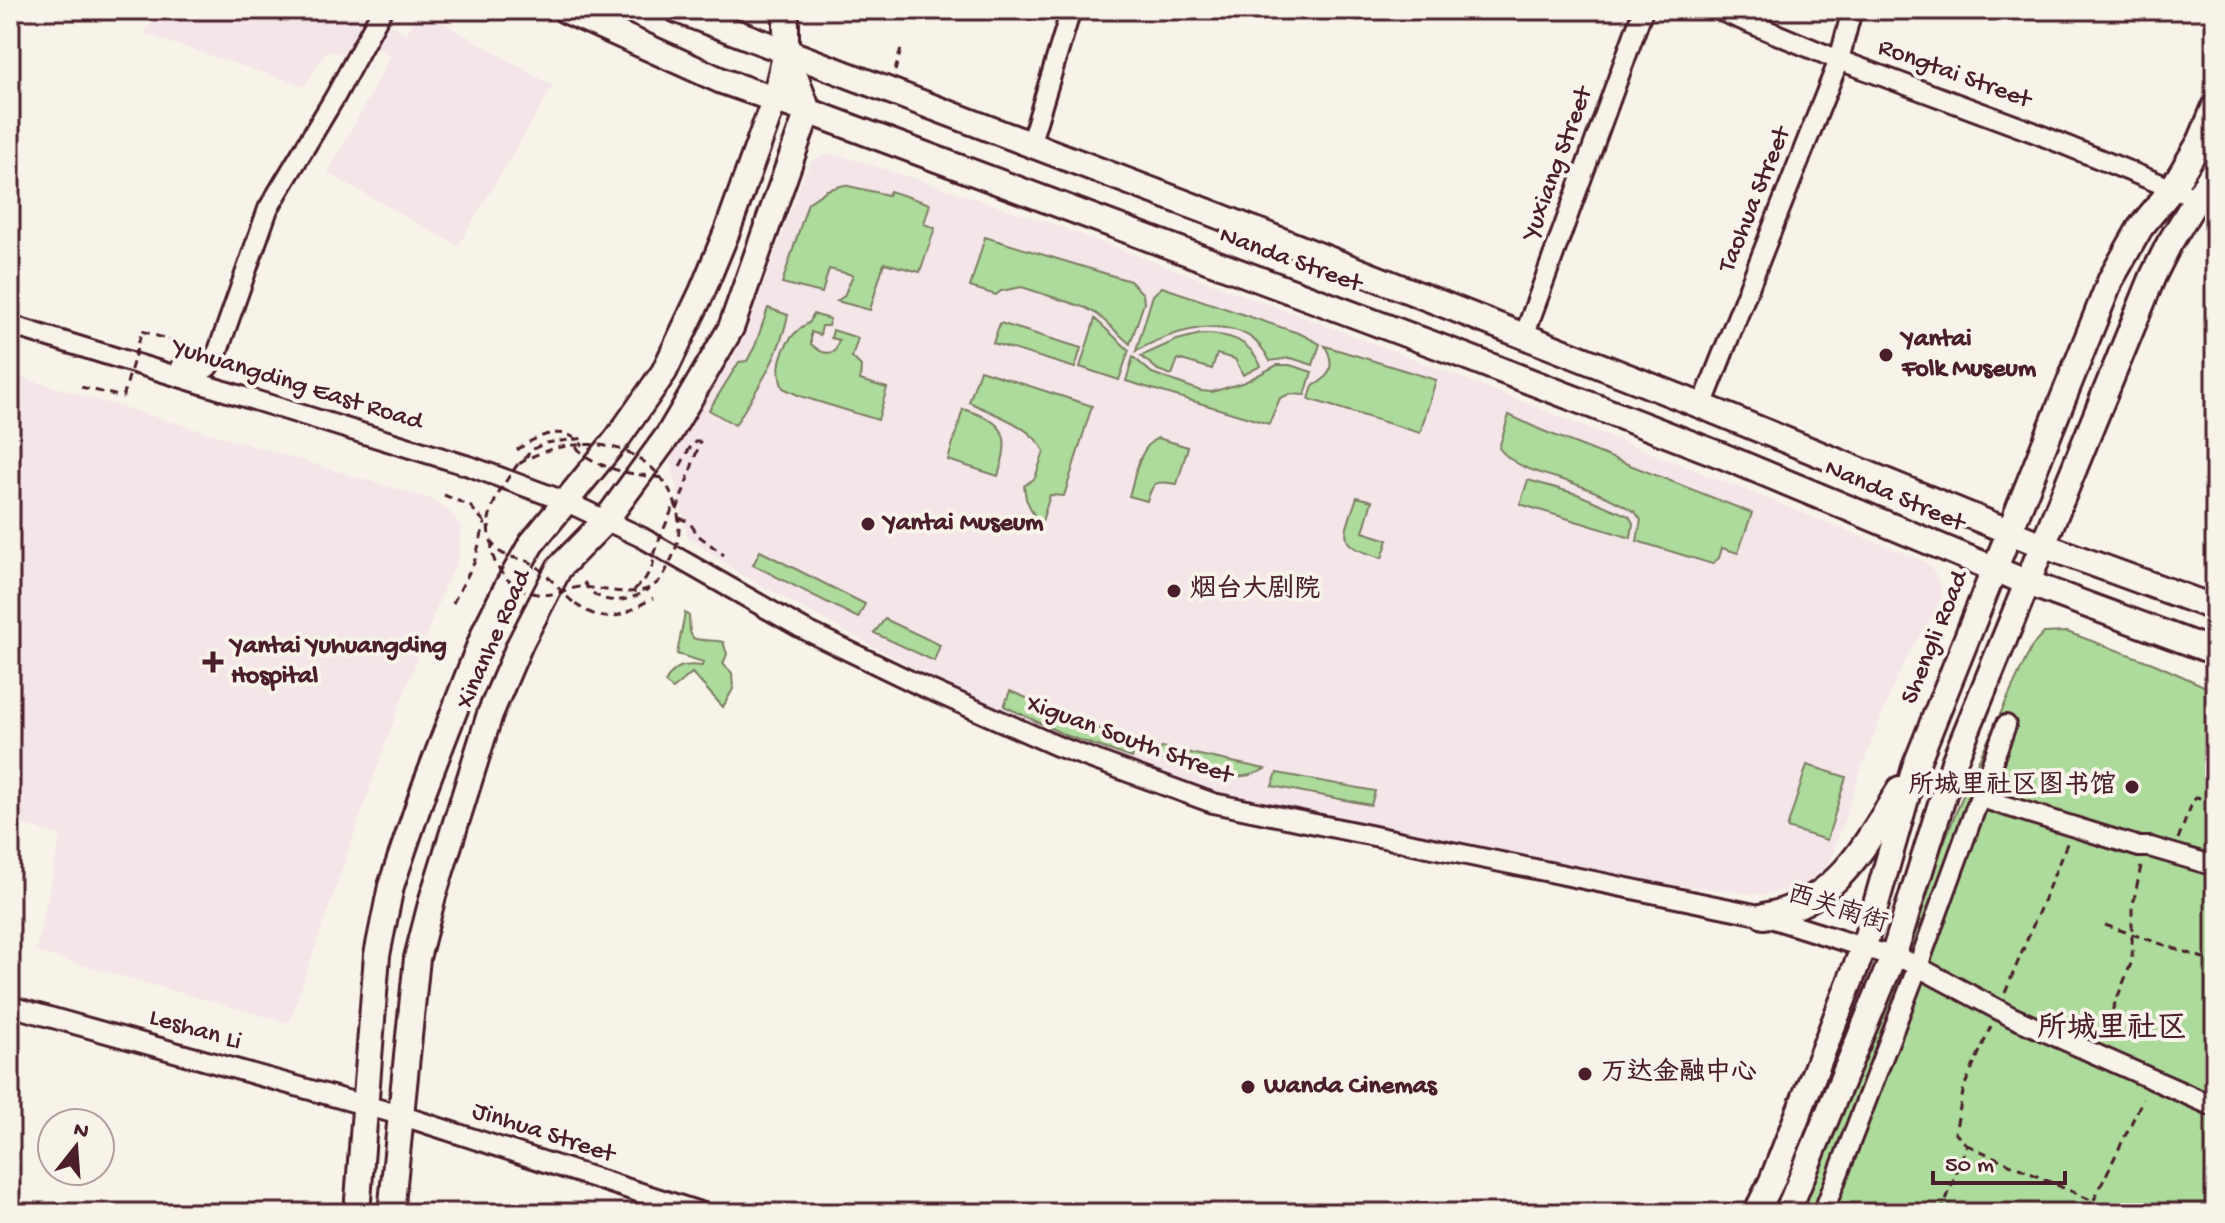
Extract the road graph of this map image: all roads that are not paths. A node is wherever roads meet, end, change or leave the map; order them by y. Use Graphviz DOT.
graph roads {
  1 [pos="382,10"];
  2 [pos="565,10"];
  3 [pos="677,10"];
  4 [pos="786,10"];
  5 [pos="1071,10"];
  6 [pos="1643,10"];
  7 [pos="1718,10"];
  8 [pos="1852,10"];
  9 [pos="786,52"];
  10 [pos="1839,60"];
  11 [pos="775,98"];
  12 [pos="2215,106"];
  13 [pos="808,111"];
  14 [pos="1030,145"];
  15 [pos="2215,169"];
  16 [pos="2172,189"];
  17 [pos="2206,203"];
  18 [pos="10,325"];
  19 [pos="40,334"];
  20 [pos="1524,336"];
  21 [pos="1702,406"];
  22 [pos="567,502"];
  23 [pos="606,520"];
  24 [pos="2010,532"];
  25 [pos="2042,545"];
  26 [pos="1995,569"];
  27 [pos="2028,583"];
  28 [pos="2215,608"];
  29 [pos="2215,652"];
  30 [pos="2006,725"];
  31 [pos="1915,767"];
  32 [pos="1981,798"];
  33 [pos="2215,866"];
  34 [pos="1764,916"];
  35 [pos="1864,946"];
  36 [pos="1893,957"];
  37 [pos="1918,966"];
  38 [pos="10,1006"];
  39 [pos="366,1106"];
  40 [pos="2215,1107"];
  41 [pos="400,1115"];
  42 [pos="357,1213"];
  43 [pos="391,1213"];
  44 [pos="703,1213"];
  45 [pos="1756,1213"];
  46 [pos="1787,1213"];
  47 [pos="1823,1213"];
  1 -- 19 [label="street"];
  2 -- 11 [label="main road, Nanda Street"];
  3 -- 9 [label="main road, Nanda Street"];
  4 -- 9 [label="main road"];
  5 -- 14 [label="street"];
  6 -- 20 [label="street, Yuxiang Street"];
  7 -- 10 [label="street, Rongtai Street"];
  8 -- 10 [label="street, Taohua Street"];
  9 -- 11 [label="main road, Xinanhe Road"];
  9 -- 13 [label="main road"];
  9 -- 14 [label="main road, Nanda Street"];
  10 -- 16 [label="street, Rongtai Street"];
  10 -- 21 [label="street, Taohua Street"];
  11 -- 13 [label="main road, Nanda Street"];
  11 -- 22 [label="main road, Xinanhe Road"];
  12 -- 16 [label="main road, Shengli Road"];
  13 -- 23 [label="main road, Xinanhe Road"];
  13 -- 26 [label="main road, Nanda Street"];
  14 -- 20 [label="main road, Nanda Street"];
  15 -- 17 [label="main road"];
  16 -- 17 [label="street, Rongtai Street"];
  16 -- 24 [label="main road, Shengli Road"];
  17 -- 25 [label="main road"];
  18 -- 19 [label="street, Yuhuangding East Road"];
  19 -- 22 [label="street, Yuhuangding East Road"];
  20 -- 21 [label="main road, Nanda Street"];
  21 -- 24 [label="main road, Nanda Street"];
  22 -- 23 [label="street, Xiguan South Street"];
  22 -- 39 [label="main road, Xinanhe Road"];
  23 -- 34 [label="street, Xiguan South Street"];
  23 -- 41 [label="main road, Xinanhe Road"];
  24 -- 25 [label="main road, Nanda Street"];
  24 -- 26 [label="main road, Shengli Road"];
  25 -- 27 [label="main road"];
  25 -- 28 [label="main road"];
  26 -- 27 [label="main road, Nanda Street"];
  26 -- 31 [label="main road, Shengli Road"];
  27 -- 29 [label="main road"];
  27 -- 36 [label="main road"];
  30 -- 32 [label="street"];
  31 -- 34 [label="main road"];
  31 -- 35 [label="main road, Shengli Road"];
  32 -- 33 [label="street"];
  32 -- 37 [label="street"];
  34 -- 35 [label="street, 西关南街"];
  35 -- 36 [label="street, 西关南街"];
  35 -- 45 [label="main road, Shengli Road"];
  36 -- 37 [label="street, 西关南街"];
  36 -- 46 [label="main road"];
  37 -- 40 [label="street, 西关南街"];
  37 -- 47 [label="street"];
  38 -- 39 [label="street, Leshan Li"];
  39 -- 41 [label="street, Jinhua Street"];
  39 -- 42 [label="main road, Xinanhe Road"];
  41 -- 43 [label="main road, Xinanhe Road"];
  41 -- 44 [label="street, Jinhua Street"];
}
